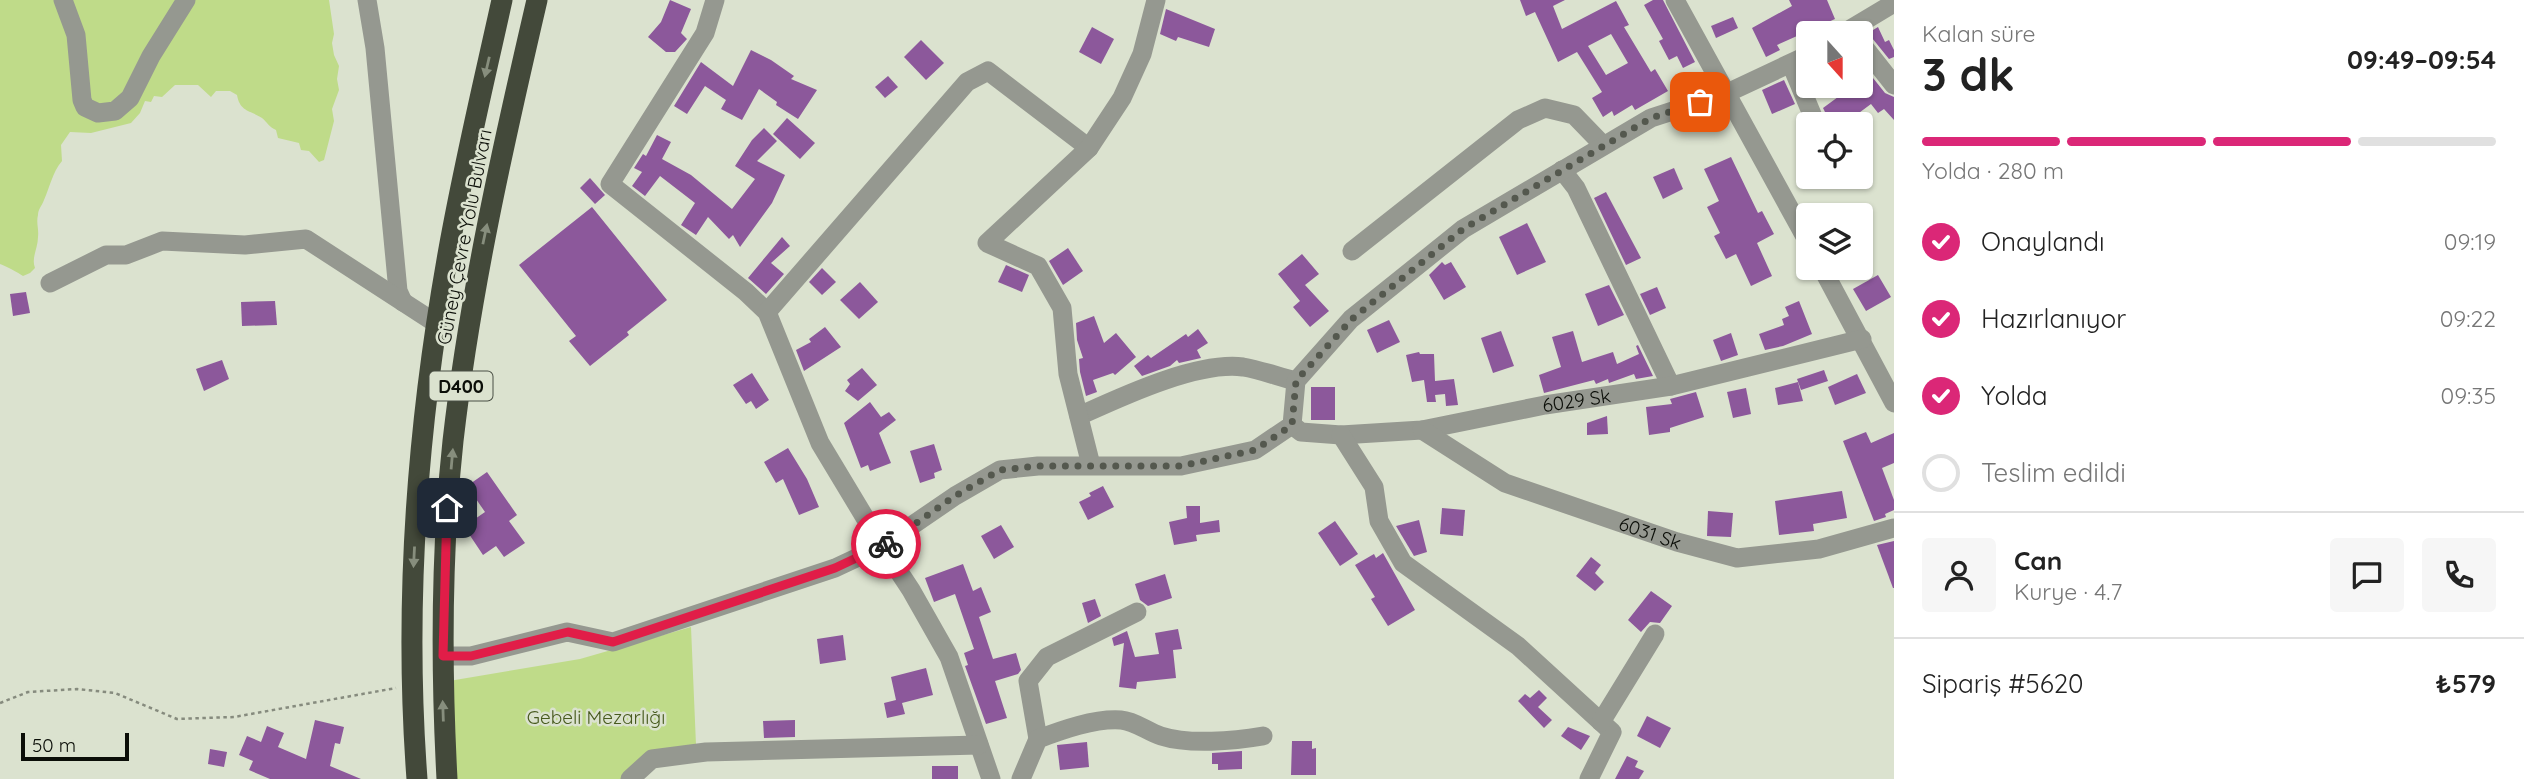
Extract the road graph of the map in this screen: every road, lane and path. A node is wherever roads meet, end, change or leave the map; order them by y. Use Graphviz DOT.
graph roads {
  1 [pos="63,0"];
  2 [pos="186,0"];
  3 [pos="368,0"];
  4 [pos="502,0"];
  5 [pos="537,0"];
  6 [pos="715,0"];
  7 [pos="1156,0"];
  8 [pos="1675,0"];
  9 [pos="1882,5"];
  10 [pos="1866,21"];
  11 [pos="1873,60"];
  12 [pos="1796,61"];
  13 [pos="1894,85"];
  14 [pos="1725,94"];
  15 [pos="1604,145"];
  16 [pos="1089,148"];
  17 [pos="1562,170"];
  18 [pos="1796,221"];
  19 [pos="1352,251"];
  20 [pos="1829,280"];
  21 [pos="50,283"];
  22 [pos="403,302"];
  23 [pos="766,312"];
  24 [pos="437,324"];
  25 [pos="1862,339"];
  26 [pos="1887,370"];
  27 [pos="1296,381"];
  28 [pos="1671,386"];
  29 [pos="1894,403"];
  30 [pos="1079,416"];
  31 [pos="1292,425"];
  32 [pos="1422,430"];
  33 [pos="1341,435"];
  34 [pos="1091,465"];
  35 [pos="1894,528"];
  36 [pos="882,546"];
  37 [pos="1137,612"];
  38 [pos="1655,634"];
  39 [pos="443,656"];
  40 [pos="413,685"];
  41 [pos="0,703"];
  42 [pos="1601,722"];
  43 [pos="1263,736"];
  44 [pos="1038,739"];
  45 [pos="979,745"];
  46 [pos="416,779"];
  47 [pos="447,779"];
  48 [pos="630,779"];
  49 [pos="991,779"];
  50 [pos="1021,779"];
  51 [pos="1589,779"];
  1 -- 2 [label="street"];
  3 -- 22 [label="street"];
  4 -- 24 [label="highway, Güney Çevre Yolu Bulvarı / D400, one-way"];
  39 -- 5 [label="highway, Güney Çevre Yolu Bulvarı / D400, one-way"];
  6 -- 23 [label="street"];
  7 -- 16 [label="street"];
  8 -- 14 [label="street"];
  9 -- 10 [label="street"];
  11 -- 13 [label="street"];
  12 -- 14 [label="street"];
  14 -- 15 [label="street"];
  14 -- 18 [label="street"];
  15 -- 17 [label="street"];
  15 -- 19 [label="street"];
  16 -- 23 [label="street"];
  16 -- 30 [label="street"];
  17 -- 27 [label="street"];
  17 -- 28 [label="street"];
  20 -- 25 [label="street"];
  21 -- 22 [label="street"];
  22 -- 24 [label="street"];
  23 -- 36 [label="street"];
  24 -- 40 [label="highway, Güney Çevre Yolu Bulvarı / D400, one-way"];
  25 -- 26 [label="street"];
  25 -- 28 [label="street, 6029 Sk"];
  26 -- 29 [label="street"];
  27 -- 30 [label="street"];
  27 -- 31 [label="street"];
  28 -- 32 [label="street, 6029 Sk"];
  30 -- 34 [label="street"];
  31 -- 33 [label="street, 6029 Sk"];
  31 -- 34 [label="street"];
  32 -- 33 [label="street, 6029 Sk"];
  32 -- 35 [label="street, 6031 Sk"];
  33 -- 42 [label="street"];
  34 -- 36 [label="street"];
  36 -- 39 [label="street"];
  36 -- 45 [label="street"];
  37 -- 44 [label="street"];
  38 -- 42 [label="street"];
  47 -- 39 [label="highway, Güney Çevre Yolu Bulvarı / D400, one-way"];
  40 -- 41 [label="path"];
  40 -- 46 [label="highway, Güney Çevre Yolu Bulvarı / D400"];
  42 -- 51 [label="street"];
  43 -- 44 [label="street"];
  44 -- 50 [label="street"];
  45 -- 48 [label="street"];
  45 -- 49 [label="street"];
}
